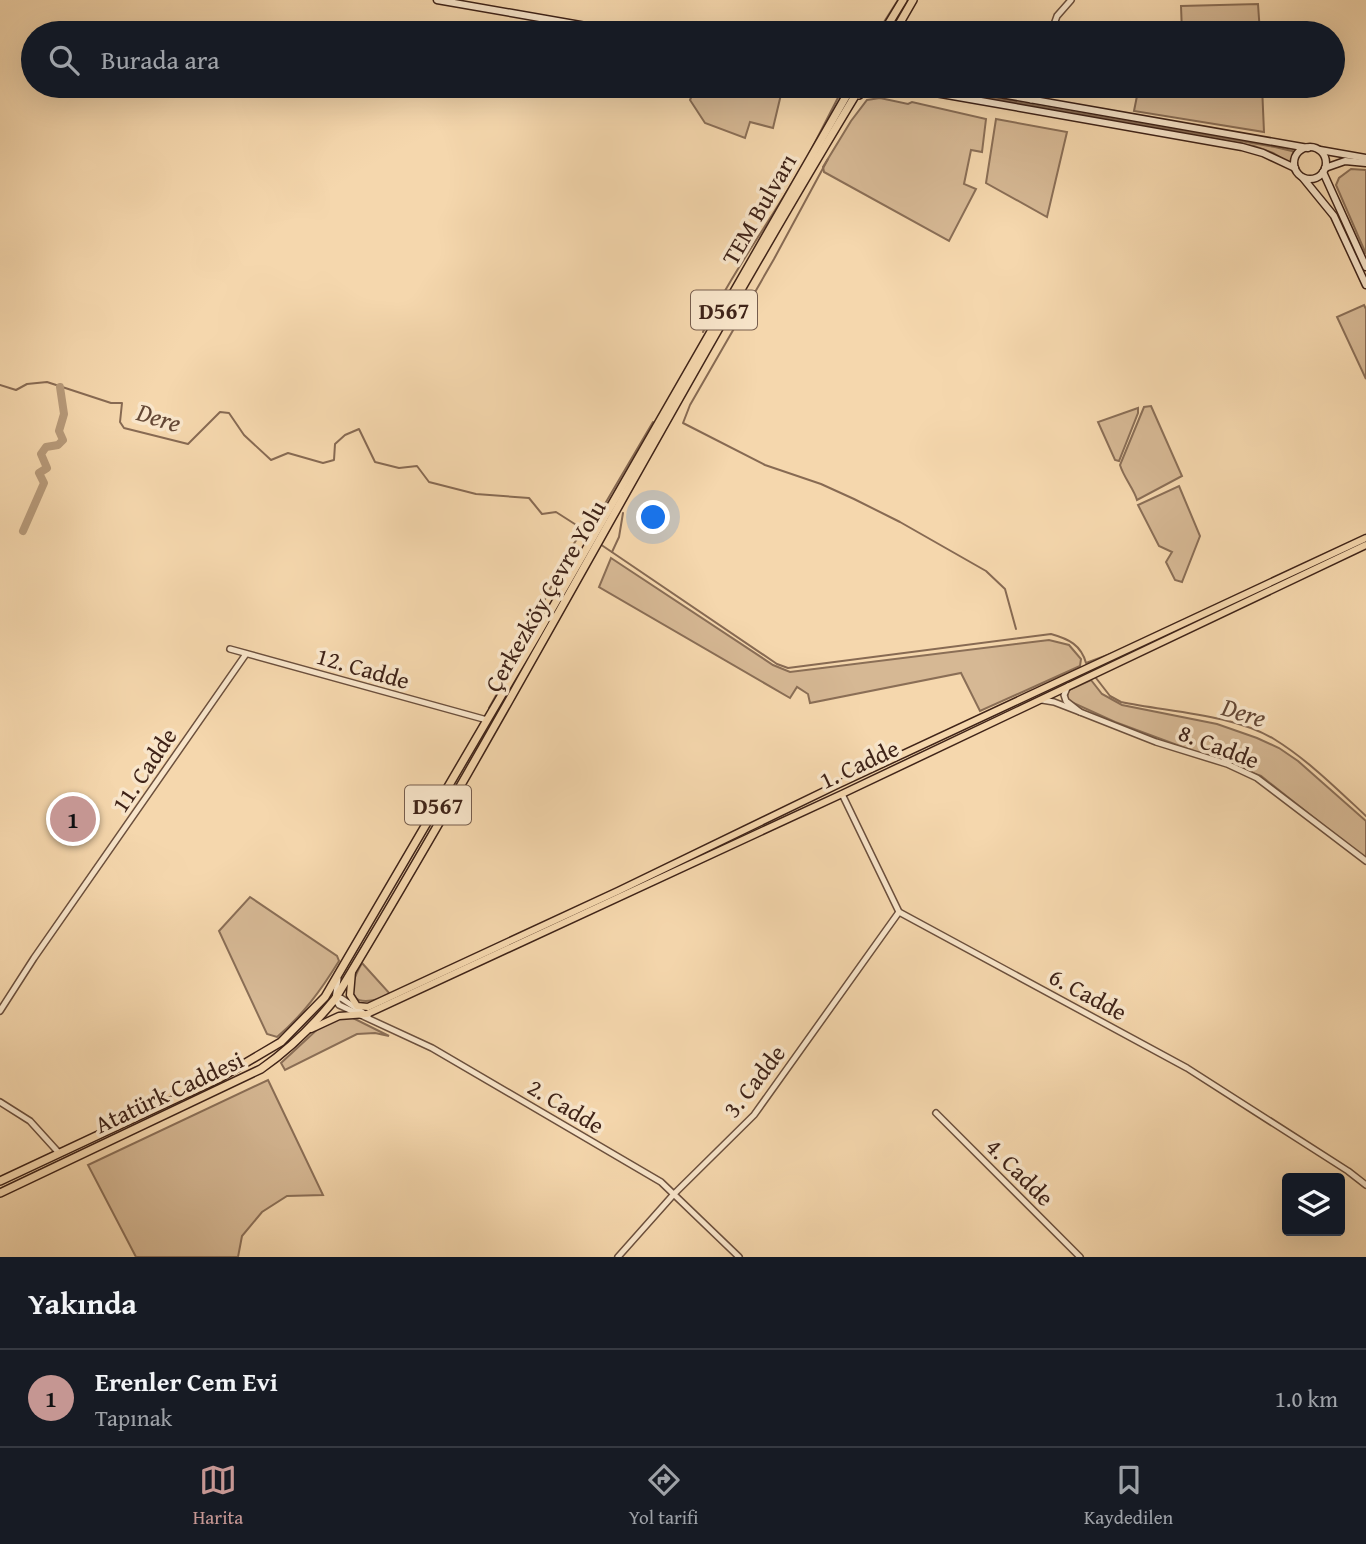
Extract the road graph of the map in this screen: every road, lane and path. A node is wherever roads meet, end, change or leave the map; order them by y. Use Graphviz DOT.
graph roads {
  1 [pos="437,0"];
  2 [pos="903,0"];
  3 [pos="913,0"];
  4 [pos="1071,0"];
  5 [pos="557,21"];
  6 [pos="890,21"];
  7 [pos="901,21"];
  8 [pos="1055,21"];
  9 [pos="842,98"];
  10 [pos="845,98"];
  11 [pos="854,98"];
  12 [pos="858,98"];
  13 [pos="975,98"];
  14 [pos="1020,98"];
  15 [pos="1031,100"];
  16 [pos="847,109"];
  17 [pos="835,116"];
  18 [pos="1308,148"];
  19 [pos="1316,149"];
  20 [pos="1366,161"];
  21 [pos="1294,168"];
  22 [pos="1324,170"];
  23 [pos="1303,178"];
  24 [pos="787,212"];
  25 [pos="1366,267"];
  26 [pos="1366,285"];
  27 [pos="598,536"];
  28 [pos="1366,538"];
  29 [pos="1366,545"];
  30 [pos="577,574"];
  31 [pos="230,649"];
  32 [pos="246,653"];
  33 [pos="1100,666"];
  34 [pos="1088,672"];
  35 [pos="1068,686"];
  36 [pos="1039,699"];
  37 [pos="1080,712"];
  38 [pos="487,720"];
  39 [pos="842,794"];
  40 [pos="1366,861"];
  41 [pos="899,912"];
  42 [pos="353,969"];
  43 [pos="338,979"];
  44 [pos="325,997"];
  45 [pos="335,999"];
  46 [pos="357,1006"];
  47 [pos="0,1011"];
  48 [pos="368,1011"];
  49 [pos="356,1014"];
  50 [pos="372,1022"];
  51 [pos="311,1029"];
  52 [pos="0,1102"];
  53 [pos="936,1112"];
  54 [pos="59,1153"];
  55 [pos="0,1181"];
  56 [pos="1366,1185"];
  57 [pos="0,1193"];
  58 [pos="674,1194"];
  59 [pos="618,1257"];
  60 [pos="739,1257"];
  61 [pos="1080,1257"];
  1 -- 5 [label="main road"];
  2 -- 6 [label="highway"];
  3 -- 7 [label="highway"];
  4 -- 8 [label="street"];
  9 -- 17 [label="highway"];
  10 -- 17 [label="highway, TEM Bulvarı / D567"];
  11 -- 16 [label="highway, TEM Bulvarı / D567"];
  12 -- 16 [label="highway"];
  13 -- 21 [label="main road"];
  14 -- 15 [label="main road"];
  15 -- 18 [label="main road"];
  16 -- 24 [label="highway, TEM Bulvarı / D567"];
  17 -- 27 [label="highway, TEM Bulvarı / D567"];
  18 -- 19 [label="main road"];
  18 -- 21 [label="main road"];
  19 -- 20 [label="main road"];
  19 -- 22 [label="main road"];
  20 -- 22 [label="main road"];
  21 -- 23 [label="main road"];
  22 -- 23 [label="main road"];
  22 -- 25 [label="main road"];
  23 -- 26 [label="main road"];
  24 -- 27 [label="highway, Çerkezköy Çevre Yolu / D567"];
  27 -- 30 [label="highway, Çerkezköy Çevre Yolu / D567"];
  28 -- 33 [label="main road, 1. Cadde"];
  29 -- 33 [label="main road, 1. Cadde"];
  30 -- 38 [label="highway, Çerkezköy Çevre Yolu / D567"];
  30 -- 42 [label="highway, Çerkezköy Çevre Yolu / D567"];
  31 -- 32 [label="street, 12. Cadde"];
  32 -- 38 [label="street, 12. Cadde"];
  32 -- 47 [label="street, 11. Cadde"];
  33 -- 34 [label="main road, 1. Cadde"];
  34 -- 35 [label="main road, 1. Cadde"];
  34 -- 48 [label="main road, 1. Cadde"];
  35 -- 36 [label="main road, 1. Cadde"];
  35 -- 37 [label="street"];
  36 -- 37 [label="street, 8. Cadde"];
  36 -- 39 [label="main road, 1. Cadde"];
  37 -- 40 [label="street, 8. Cadde"];
  38 -- 43 [label="highway, D567"];
  39 -- 41 [label="street"];
  39 -- 48 [label="main road, 1. Cadde"];
  41 -- 56 [label="street, 6. Cadde"];
  41 -- 58 [label="street, 3. Cadde"];
  42 -- 45 [label="highway, Çerkezköy Çevre Yolu / D567"];
  42 -- 46 [label="main road"];
  43 -- 44 [label="highway, D567"];
  43 -- 45 [label="street"];
  44 -- 45 [label="street"];
  44 -- 54 [label="highway, D567"];
  45 -- 46 [label="street"];
  45 -- 49 [label="street, 2. Cadde"];
  45 -- 51 [label="highway, Atatürk Caddesi / D567"];
  46 -- 48 [label="main road"];
  48 -- 49 [label="main road"];
  48 -- 50 [label="street"];
  49 -- 50 [label="street, 2. Cadde"];
  49 -- 51 [label="main road"];
  50 -- 58 [label="street, 2. Cadde"];
  51 -- 57 [label="highway, Atatürk Caddesi / D567"];
  52 -- 54 [label="street"];
  53 -- 61 [label="street, 4. Cadde"];
  54 -- 55 [label="highway, D567"];
  58 -- 59 [label="street, 3. Cadde"];
  58 -- 60 [label="street, 2. Cadde"];
}
